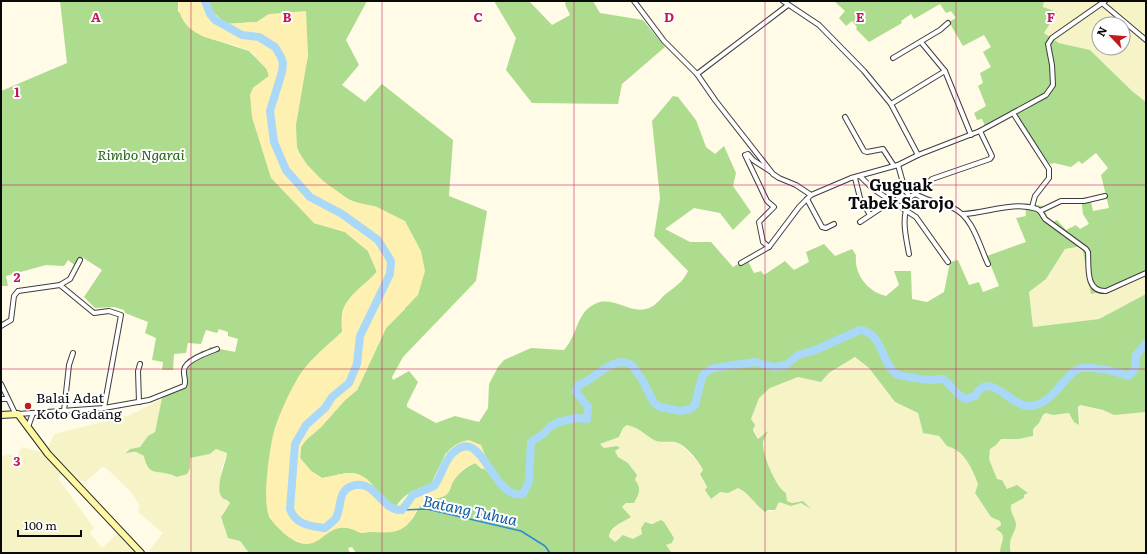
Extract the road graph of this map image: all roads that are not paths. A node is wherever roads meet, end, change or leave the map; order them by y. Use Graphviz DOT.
graph roads {
  1 [pos="634,1"];
  2 [pos="783,1"];
  3 [pos="1104,2"];
  4 [pos="788,5"];
  5 [pos="948,23"];
  6 [pos="1146,40"];
  7 [pos="921,42"];
  8 [pos="893,58"];
  9 [pos="945,70"];
  10 [pos="697,74"];
  11 [pos="891,104"];
  12 [pos="1013,114"];
  13 [pos="845,117"];
  14 [pos="980,132"];
  15 [pos="971,135"];
  16 [pos="754,150"];
  17 [pos="748,154"];
  18 [pos="918,155"];
  19 [pos="896,165"];
  20 [pos="773,174"];
  21 [pos="861,177"];
  22 [pos="855,178"];
  23 [pos="905,190"];
  24 [pos="915,194"];
  25 [pos="811,196"];
  26 [pos="1105,196"];
  27 [pos="910,197"];
  28 [pos="807,198"];
  29 [pos="890,200"];
  30 [pos="1032,207"];
  31 [pos="905,210"];
  32 [pos="1040,211"];
  33 [pos="963,214"];
  34 [pos="870,215"];
  35 [pos="860,222"];
  36 [pos="834,224"];
  37 [pos="769,248"];
  38 [pos="909,254"];
  39 [pos="80,260"];
  40 [pos="948,262"];
  41 [pos="740,264"];
  42 [pos="988,264"];
  43 [pos="1146,273"];
  44 [pos="60,285"];
  45 [pos="1,326"];
  46 [pos="217,349"];
  47 [pos="73,353"];
  48 [pos="140,364"];
  49 [pos="1,384"];
  50 [pos="1,399"];
  51 [pos="7,399"];
  52 [pos="139,402"];
  53 [pos="104,408"];
  54 [pos="64,411"];
  55 [pos="34,413"];
  56 [pos="17,414"];
  57 [pos="1,415"];
  58 [pos="28,427"];
  59 [pos="141,553"];
  1 -- 10 [label="street"];
  2 -- 4 [label="street"];
  3 -- 6 [label="street"];
  3 -- 12 [label="street"];
  4 -- 10 [label="street"];
  4 -- 11 [label="street"];
  5 -- 7 [label="street"];
  7 -- 8 [label="street"];
  7 -- 9 [label="street"];
  9 -- 11 [label="street"];
  9 -- 15 [label="street"];
  10 -- 16 [label="street"];
  11 -- 18 [label="street"];
  12 -- 14 [label="street"];
  12 -- 30 [label="street"];
  13 -- 19 [label="street"];
  14 -- 15 [label="street"];
  14 -- 24 [label="street"];
  15 -- 18 [label="street"];
  16 -- 17 [label="street"];
  16 -- 20 [label="street"];
  17 -- 20 [label="street"];
  17 -- 37 [label="street"];
  18 -- 19 [label="street"];
  19 -- 21 [label="street"];
  19 -- 23 [label="street"];
  20 -- 25 [label="street"];
  21 -- 22 [label="street"];
  21 -- 29 [label="street"];
  22 -- 25 [label="street"];
  22 -- 34 [label="street"];
  23 -- 27 [label="street"];
  23 -- 29 [label="street"];
  24 -- 27 [label="street"];
  24 -- 33 [label="street"];
  25 -- 28 [label="street"];
  26 -- 32 [label="street"];
  27 -- 31 [label="street"];
  28 -- 36 [label="street"];
  28 -- 37 [label="street"];
  29 -- 31 [label="street"];
  29 -- 34 [label="street"];
  30 -- 32 [label="street"];
  30 -- 33 [label="street"];
  31 -- 38 [label="street"];
  31 -- 40 [label="street"];
  32 -- 43 [label="street"];
  33 -- 42 [label="street"];
  34 -- 35 [label="street"];
  37 -- 41 [label="street"];
  39 -- 44 [label="street"];
  44 -- 45 [label="street"];
  44 -- 53 [label="street"];
  46 -- 52 [label="street"];
  47 -- 54 [label="street"];
  48 -- 52 [label="street"];
  49 -- 51 [label="street"];
  50 -- 51 [label="street"];
  51 -- 56 [label="street"];
  52 -- 53 [label="street"];
  53 -- 54 [label="street"];
  54 -- 55 [label="street"];
  55 -- 56 [label="street"];
  55 -- 58 [label="street"];
  56 -- 57 [label="street"];
  56 -- 58 [label="street"];
  58 -- 59 [label="street"];
}
